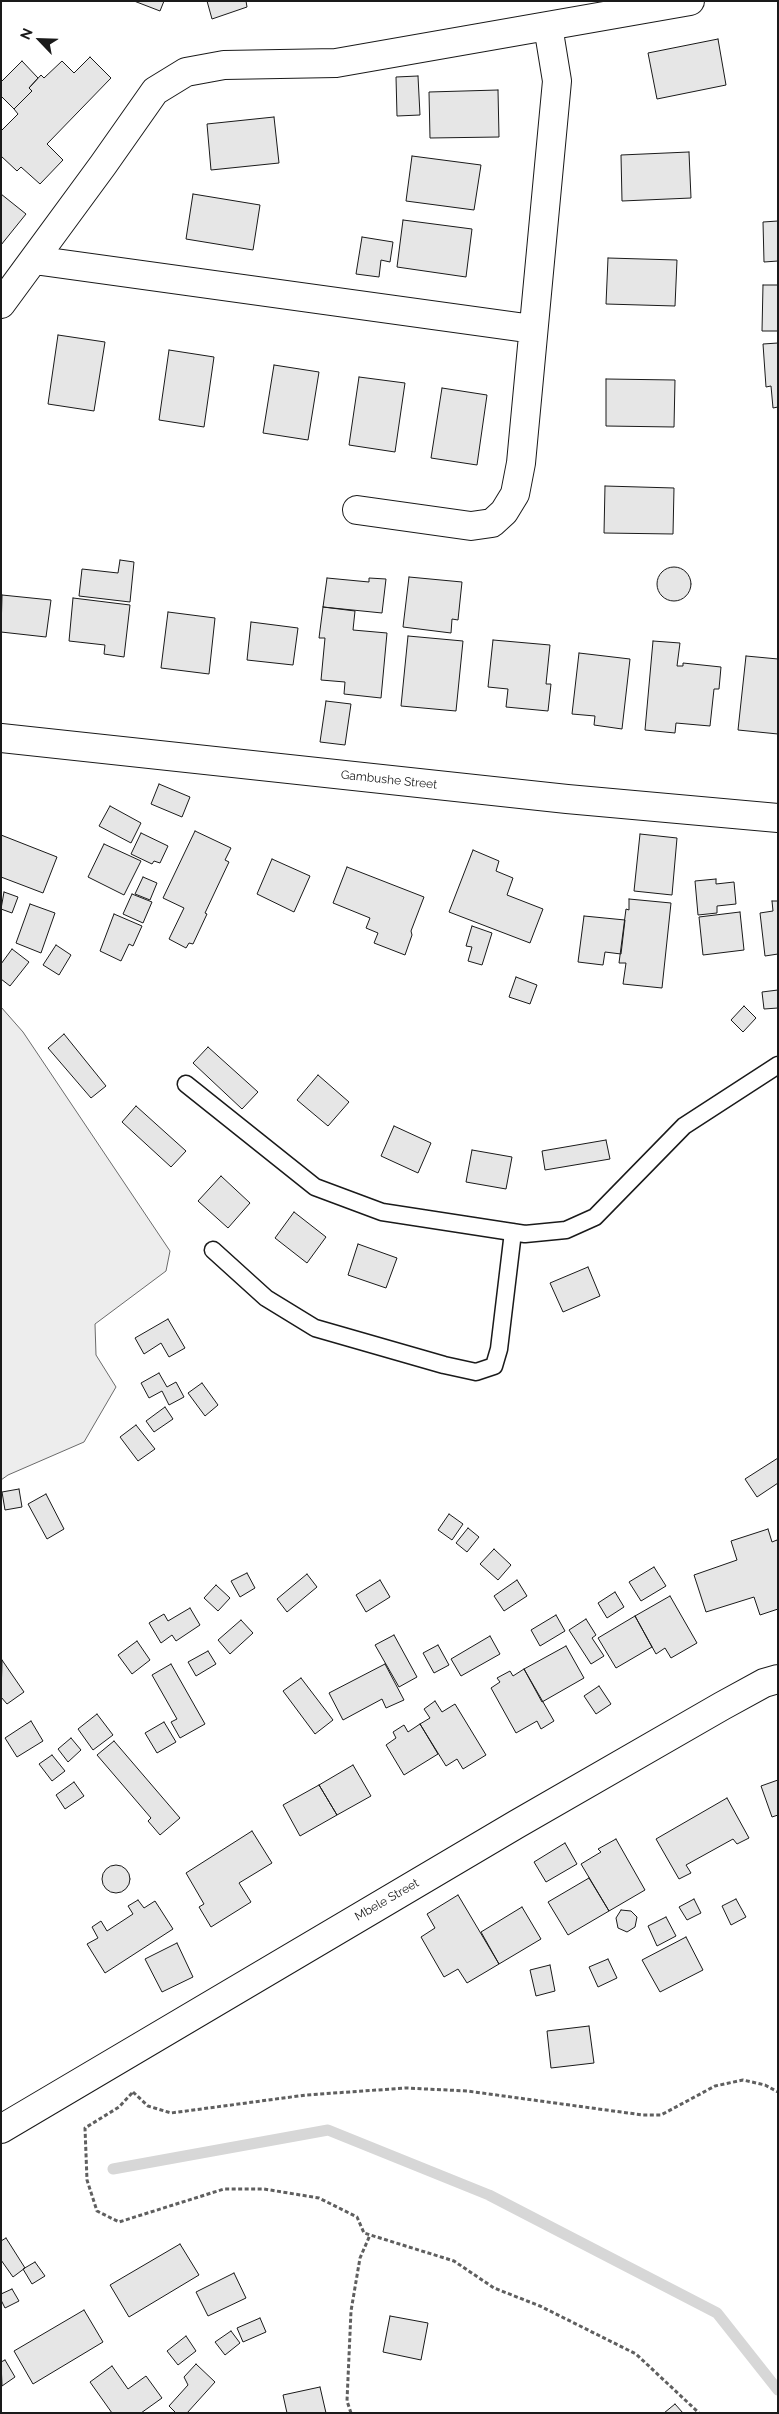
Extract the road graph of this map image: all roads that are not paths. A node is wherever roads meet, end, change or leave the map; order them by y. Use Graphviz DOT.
graph roads {
  1 [pos="690,1"];
  2 [pos="548,26"];
  3 [pos="34,260"];
  4 [pos="1,304"];
  5 [pos="533,329"];
  6 [pos="357,510"];
  7 [pos="1,738"];
  8 [pos="778,818"];
  9 [pos="778,1065"];
  10 [pos="186,1084"];
  11 [pos="513,1232"];
  12 [pos="214,1250"];
  13 [pos="778,1679"];
  14 [pos="1,2129"];
  1 -- 2 [label="street"];
  2 -- 3 [label="street"];
  2 -- 5 [label="street"];
  3 -- 4 [label="street"];
  3 -- 5 [label="street"];
  5 -- 6 [label="street"];
  7 -- 8 [label="street, Gambushe Street"];
  9 -- 11 [label="lane"];
  10 -- 11 [label="lane"];
  11 -- 12 [label="lane"];
  13 -- 14 [label="street, Mbele Street"];
}
